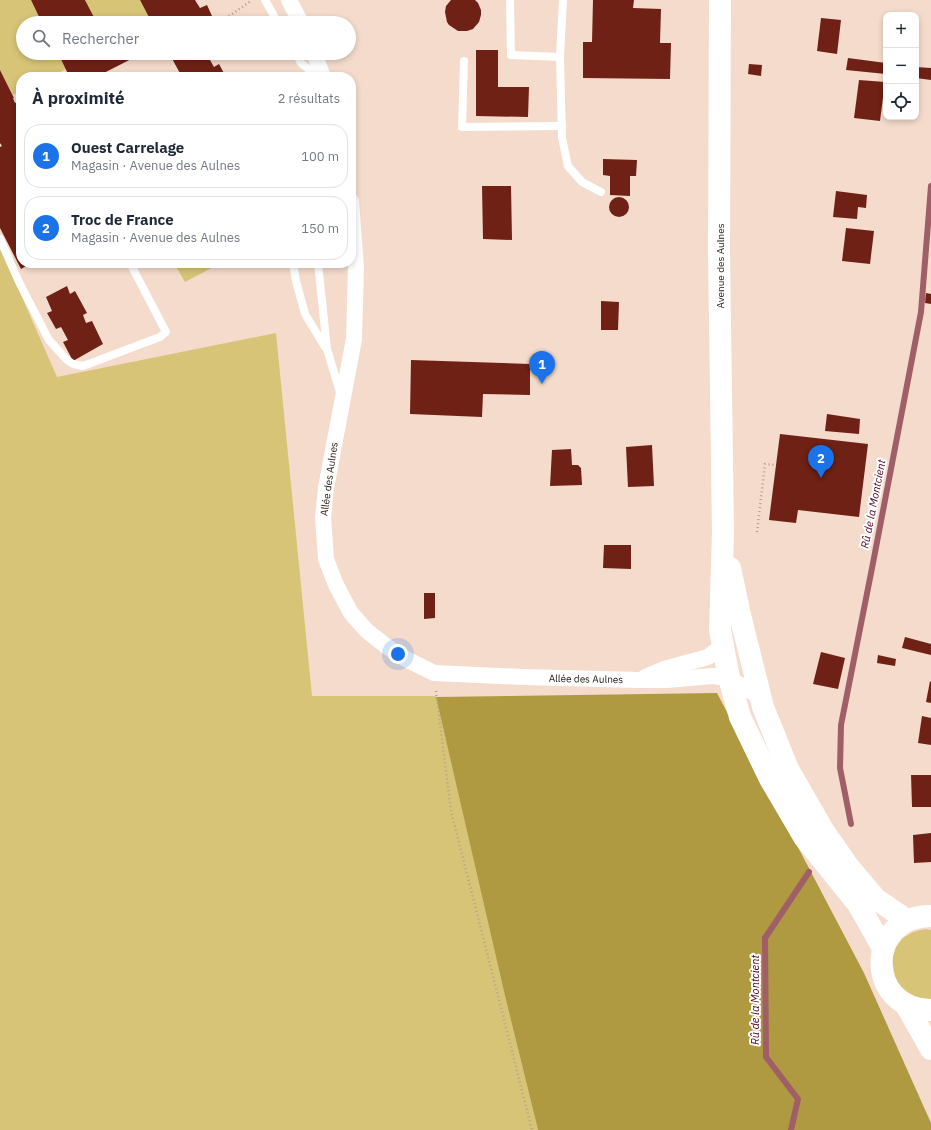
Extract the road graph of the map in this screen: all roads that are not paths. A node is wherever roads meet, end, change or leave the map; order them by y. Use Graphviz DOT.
graph roads {
  1 [pos="265,0"];
  2 [pos="290,0"];
  3 [pos="510,0"];
  4 [pos="563,0"];
  5 [pos="720,0"];
  6 [pos="274,16"];
  7 [pos="298,16"];
  8 [pos="560,57"];
  9 [pos="300,60"];
  10 [pos="317,60"];
  11 [pos="464,61"];
  12 [pos="312,72"];
  13 [pos="321,72"];
  14 [pos="562,126"];
  15 [pos="600,192"];
  16 [pos="0,239"];
  17 [pos="133,268"];
  18 [pos="294,268"];
  19 [pos="319,268"];
  20 [pos="356,268"];
  21 [pos="327,349"];
  22 [pos="343,401"];
  23 [pos="723,532"];
  24 [pos="722,645"];
  25 [pos="729,678"];
  26 [pos="638,680"];
  27 [pos="760,697"];
  28 [pos="931,916"];
  29 [pos="907,920"];
  30 [pos="883,948"];
  31 [pos="906,1005"];
  32 [pos="931,1010"];
  33 [pos="931,1049"];
  1 -- 6 [label="lane"];
  2 -- 7 [label="street"];
  3 -- 8 [label="lane"];
  4 -- 8 [label="lane"];
  5 -- 23 [label="main road, Avenue des Aulnes"];
  8 -- 14 [label="lane"];
  9 -- 12 [label="lane"];
  10 -- 13 [label="street"];
  11 -- 14 [label="lane"];
  14 -- 15 [label="lane"];
  16 -- 17 [label="lane"];
  18 -- 21 [label="lane"];
  19 -- 21 [label="lane"];
  20 -- 22 [label="street, Allée des Aulnes"];
  21 -- 22 [label="lane"];
  22 -- 26 [label="street, Allée des Aulnes"];
  23 -- 24 [label="main road"];
  23 -- 27 [label="main road"];
  24 -- 25 [label="main road"];
  24 -- 26 [label="street, Allée des Aulnes"];
  25 -- 26 [label="street, Allée des Aulnes"];
  25 -- 27 [label="street, Allée des Aulnes"];
  25 -- 30 [label="main road"];
  27 -- 29 [label="main road"];
  28 -- 29 [label="main road"];
  29 -- 30 [label="main road"];
  30 -- 31 [label="main road"];
  31 -- 32 [label="main road"];
  31 -- 33 [label="main road"];
}
